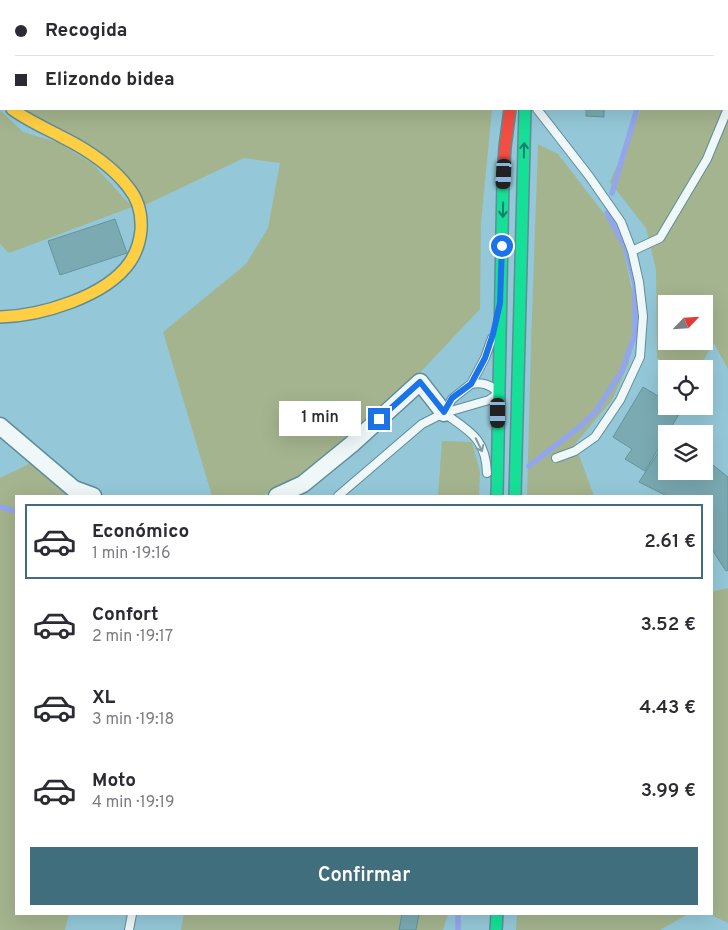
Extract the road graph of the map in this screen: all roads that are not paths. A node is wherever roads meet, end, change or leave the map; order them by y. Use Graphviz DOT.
graph roads {
  1 [pos="13,110"];
  2 [pos="510,110"];
  3 [pos="525,110"];
  4 [pos="538,110"];
  5 [pos="727,110"];
  6 [pos="523,175"];
  7 [pos="632,251"];
  8 [pos="500,303"];
  9 [pos="0,317"];
  10 [pos="471,384"];
  11 [pos="505,387"];
  12 [pos="508,409"];
  13 [pos="444,412"];
  14 [pos="0,426"];
  15 [pos="556,458"];
  16 [pos="487,480"];
  17 [pos="90,495"];
  18 [pos="279,495"];
  19 [pos="339,495"];
  20 [pos="497,495"];
  21 [pos="506,495"];
  22 [pos="515,495"];
  23 [pos="132,915"];
  24 [pos="497,915"];
  25 [pos="129,930"];
  26 [pos="496,930"];
  1 -- 9 [label="main road"];
  2 -- 8 [label="main road, one-way"];
  6 -- 3 [label="main road, one-way"];
  4 -- 7 [label="lane"];
  5 -- 7 [label="lane"];
  6 -- 11 [label="main road"];
  6 -- 22 [label="main road"];
  7 -- 15 [label="lane"];
  8 -- 10 [label="lane"];
  8 -- 11 [label="main road"];
  10 -- 11 [label="lane"];
  10 -- 13 [label="lane"];
  11 -- 12 [label="lane"];
  11 -- 13 [label="lane"];
  11 -- 20 [label="main road"];
  12 -- 21 [label="main road"];
  13 -- 16 [label="lane, one-way"];
  13 -- 18 [label="street"];
  13 -- 19 [label="lane"];
  14 -- 17 [label="street"];
  23 -- 25 [label="lane"];
  24 -- 26 [label="main road"];
}
